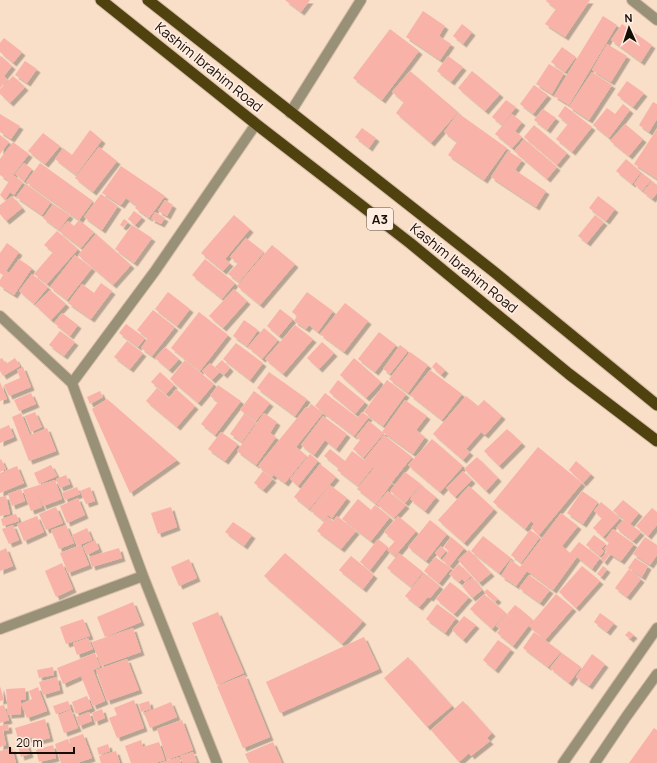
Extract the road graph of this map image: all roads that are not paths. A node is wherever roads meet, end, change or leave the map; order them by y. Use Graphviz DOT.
graph roads {
  1 [pos="101,0"];
  2 [pos="148,0"];
  3 [pos="361,0"];
  4 [pos="632,0"];
  5 [pos="657,20"];
  6 [pos="290,113"];
  7 [pos="256,124"];
  8 [pos="0,316"];
  9 [pos="72,383"];
  10 [pos="657,405"];
  11 [pos="657,440"];
  12 [pos="143,576"];
  13 [pos="0,628"];
  14 [pos="657,628"];
  15 [pos="657,674"];
  16 [pos="217,763"];
  17 [pos="563,763"];
  18 [pos="595,763"];
  1 -- 7 [label="highway, Kashim Ibrahim Road / A3"];
  2 -- 6 [label="highway, Kashim Ibrahim Road / A3"];
  3 -- 6 [label="street"];
  4 -- 5 [label="street"];
  6 -- 10 [label="highway, Kashim Ibrahim Road / A3"];
  7 -- 9 [label="street"];
  7 -- 11 [label="highway, Kashim Ibrahim Road / A3"];
  8 -- 9 [label="street"];
  9 -- 12 [label="street"];
  12 -- 13 [label="street"];
  12 -- 16 [label="street"];
  14 -- 17 [label="street"];
  15 -- 18 [label="street"];
}
